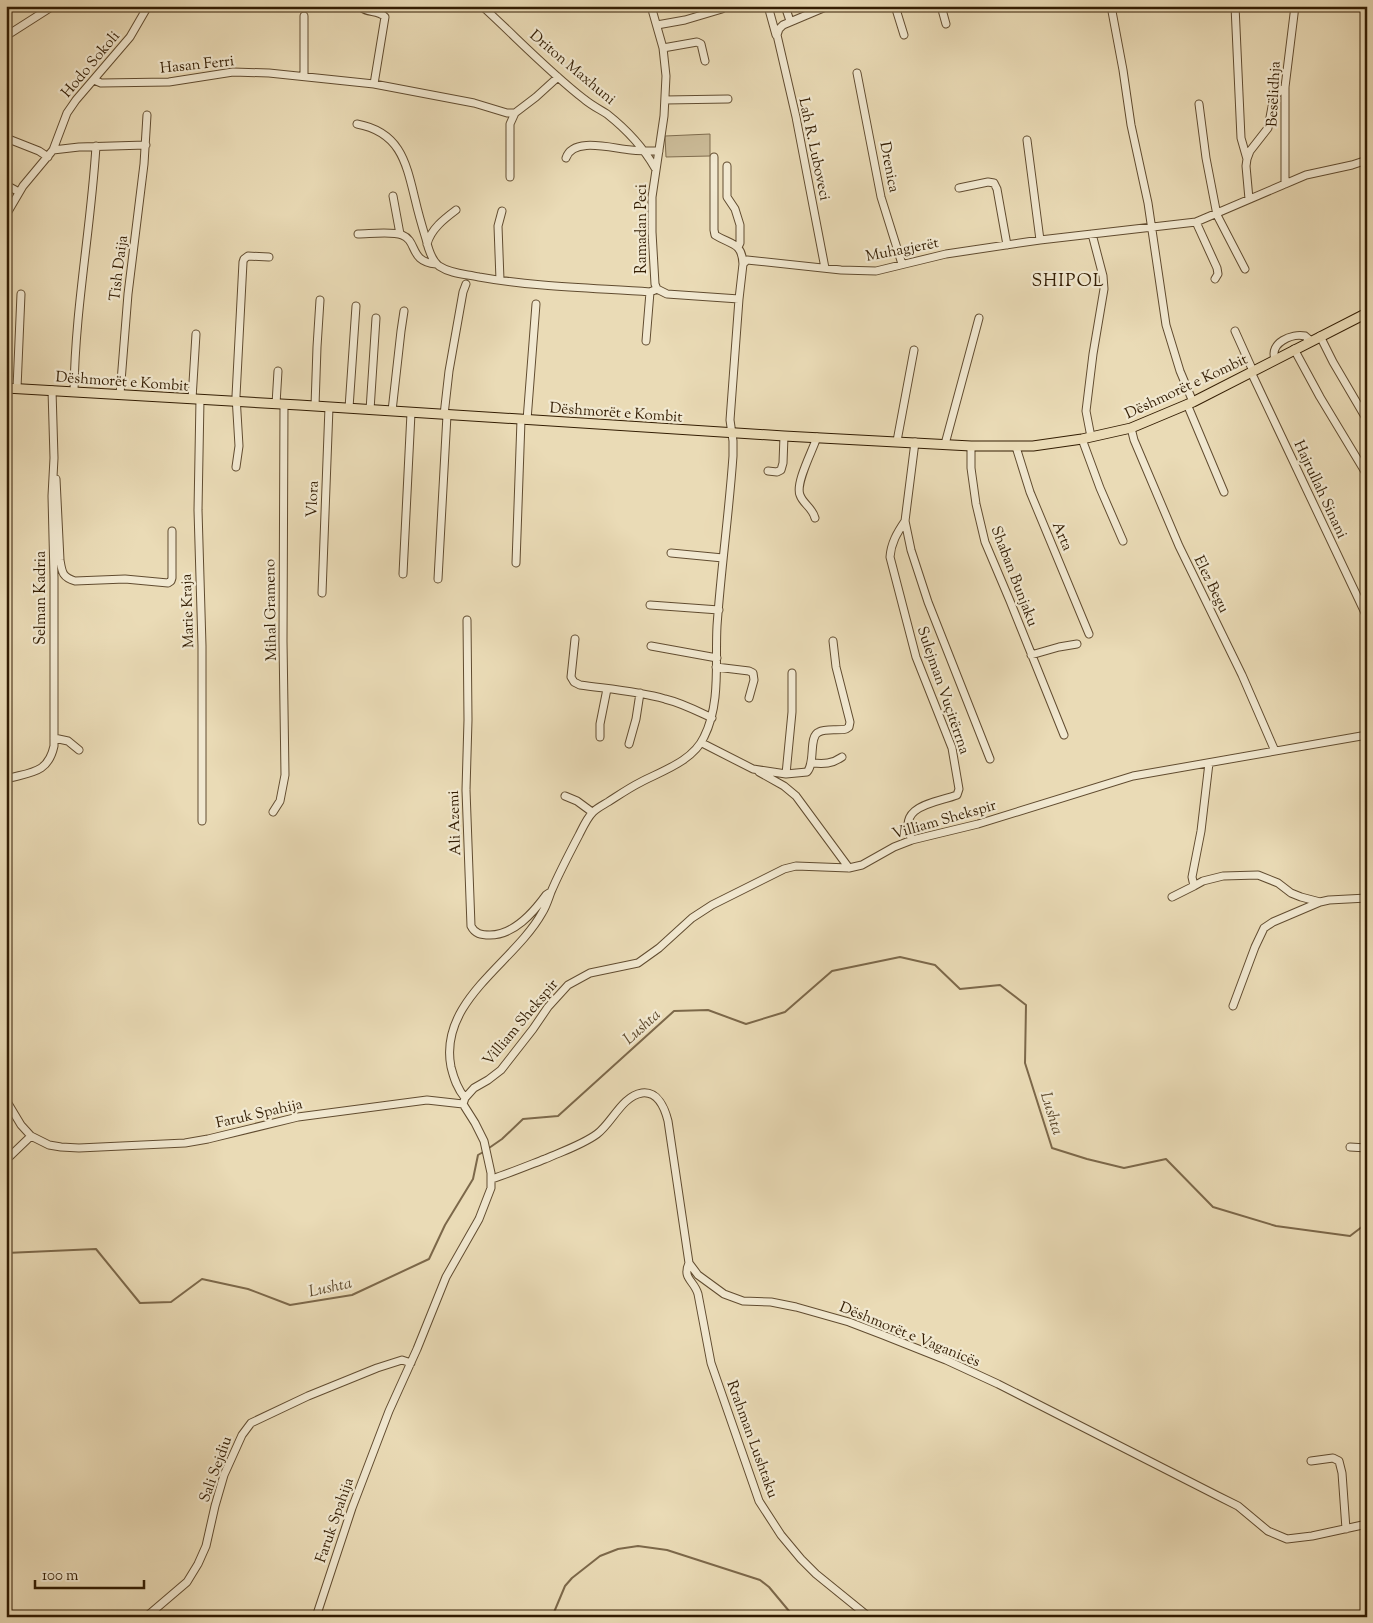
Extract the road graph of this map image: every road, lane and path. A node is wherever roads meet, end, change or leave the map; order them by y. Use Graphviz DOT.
graph roads {
  1 [pos="53,6"];
  2 [pos="148,6"];
  3 [pos="360,6"];
  4 [pos="482,6"];
  5 [pos="651,6"];
  6 [pos="768,6"];
  7 [pos="785,6"];
  8 [pos="828,6"];
  9 [pos="895,6"];
  10 [pos="941,6"];
  11 [pos="1111,6"];
  12 [pos="1235,6"];
  13 [pos="1295,6"];
  14 [pos="722,9"];
  15 [pos="304,16"];
  16 [pos="790,21"];
  17 [pos="946,24"];
  18 [pos="657,25"];
  19 [pos="777,35"];
  20 [pos="904,35"];
  21 [pos="6,36"];
  22 [pos="663,48"];
  23 [pos="705,61"];
  24 [pos="857,73"];
  25 [pos="304,76"];
  26 [pos="558,77"];
  27 [pos="94,80"];
  28 [pos="374,84"];
  29 [pos="1285,87"];
  30 [pos="728,98"];
  31 [pos="664,100"];
  32 [pos="1199,104"];
  33 [pos="515,113"];
  34 [pos="147,115"];
  35 [pos="357,124"];
  36 [pos="6,138"];
  37 [pos="1027,140"];
  38 [pos="146,145"];
  39 [pos="96,146"];
  40 [pos="644,151"];
  41 [pos="659,151"];
  42 [pos="50,154"];
  43 [pos="714,157"];
  44 [pos="566,158"];
  45 [pos="1247,159"];
  46 [pos="1367,160"];
  47 [pos="727,166"];
  48 [pos="656,168"];
  49 [pos="510,177"];
  50 [pos="1285,184"];
  51 [pos="6,185"];
  52 [pos="959,188"];
  53 [pos="19,192"];
  54 [pos="393,196"];
  55 [pos="1249,199"];
  56 [pos="456,210"];
  57 [pos="502,211"];
  58 [pos="6,214"];
  59 [pos="1217,214"];
  60 [pos="1196,222"];
  61 [pos="1151,227"];
  62 [pos="358,234"];
  63 [pos="400,234"];
  64 [pos="1092,234"];
  65 [pos="1040,240"];
  66 [pos="427,244"];
  67 [pos="1007,245"];
  68 [pos="738,246"];
  69 [pos="269,257"];
  70 [pos="436,264"];
  71 [pos="743,264"];
  72 [pos="902,264"];
  73 [pos="825,268"];
  74 [pos="1245,269"];
  75 [pos="1215,279"];
  76 [pos="500,280"];
  77 [pos="466,284"];
  78 [pos="654,291"];
  79 [pos="21,294"];
  80 [pos="739,299"];
  81 [pos="320,300"];
  82 [pos="536,304"];
  83 [pos="356,306"];
  84 [pos="404,311"];
  85 [pos="1367,313"];
  86 [pos="376,318"];
  87 [pos="978,318"];
  88 [pos="1234,331"];
  89 [pos="196,334"];
  90 [pos="1320,336"];
  91 [pos="646,341"];
  92 [pos="1311,342"];
  93 [pos="1294,349"];
  94 [pos="914,350"];
  95 [pos="1275,359"];
  96 [pos="278,371"];
  97 [pos="1252,372"];
  98 [pos="6,388"];
  99 [pos="17,388"];
  100 [pos="52,390"];
  101 [pos="74,391"];
  102 [pos="120,394"];
  103 [pos="196,399"];
  104 [pos="236,402"];
  105 [pos="1190,403"];
  106 [pos="280,404"];
  107 [pos="316,406"];
  108 [pos="329,407"];
  109 [pos="349,408"];
  110 [pos="370,410"];
  111 [pos="392,411"];
  112 [pos="412,413"];
  113 [pos="446,415"];
  114 [pos="524,420"];
  115 [pos="1367,420"];
  116 [pos="1131,428"];
  117 [pos="732,433"];
  118 [pos="784,436"];
  119 [pos="817,437"];
  120 [pos="1086,438"];
  121 [pos="897,441"];
  122 [pos="915,442"];
  123 [pos="945,444"];
  124 [pos="971,446"];
  125 [pos="1016,447"];
  126 [pos="54,458"];
  127 [pos="236,467"];
  128 [pos="768,471"];
  129 [pos="1367,475"];
  130 [pos="1224,492"];
  131 [pos="815,518"];
  132 [pos="905,521"];
  133 [pos="172,531"];
  134 [pos="1123,540"];
  135 [pos="671,553"];
  136 [pos="723,558"];
  137 [pos="516,563"];
  138 [pos="403,574"];
  139 [pos="438,579"];
  140 [pos="322,593"];
  141 [pos="650,605"];
  142 [pos="718,610"];
  143 [pos="1367,617"];
  144 [pos="467,620"];
  145 [pos="1089,634"];
  146 [pos="574,639"];
  147 [pos="833,641"];
  148 [pos="1076,644"];
  149 [pos="651,646"];
  150 [pos="1031,655"];
  151 [pos="716,658"];
  152 [pos="716,666"];
  153 [pos="792,673"];
  154 [pos="607,689"];
  155 [pos="640,693"];
  156 [pos="749,698"];
  157 [pos="712,718"];
  158 [pos="1064,735"];
  159 [pos="1367,735"];
  160 [pos="600,737"];
  161 [pos="54,738"];
  162 [pos="702,743"];
  163 [pos="629,744"];
  164 [pos="79,750"];
  165 [pos="1275,751"];
  166 [pos="842,757"];
  167 [pos="990,759"];
  168 [pos="812,763"];
  169 [pos="1209,763"];
  170 [pos="758,770"];
  171 [pos="786,774"];
  172 [pos="6,779"];
  173 [pos="565,796"];
  174 [pos="273,812"];
  175 [pos="592,812"];
  176 [pos="202,821"];
  177 [pos="912,840"];
  178 [pos="849,868"];
  179 [pos="1194,886"];
  180 [pos="550,893"];
  181 [pos="1172,897"];
  182 [pos="1367,898"];
  183 [pos="1320,902"];
  184 [pos="1233,1006"];
  185 [pos="6,1100"];
  186 [pos="464,1101"];
  187 [pos="31,1136"];
  188 [pos="1350,1147"];
  189 [pos="1367,1148"];
  190 [pos="6,1160"];
  191 [pos="491,1176"];
  192 [pos="689,1263"];
  193 [pos="411,1362"];
  194 [pos="1311,1461"];
  195 [pos="1367,1524"];
  196 [pos="1346,1529"];
  197 [pos="146,1617"];
  198 [pos="316,1617"];
  199 [pos="869,1617"];
  1 -- 21 [label="street"];
  2 -- 27 [label="street, Hodo Sokoli"];
  3 -- 28 [label="street"];
  4 -- 26 [label="street, Driton Maxhuni"];
  5 -- 18 [label="street, Ramadan Peci"];
  6 -- 19 [label="street, Lah R. Luboveci"];
  7 -- 16 [label="street"];
  8 -- 16 [label="street"];
  9 -- 20 [label="street"];
  10 -- 17 [label="street"];
  11 -- 61 [label="street"];
  12 -- 45 [label="street"];
  13 -- 29 [label="street, Besëlidhja"];
  14 -- 18 [label="street"];
  15 -- 25 [label="street"];
  16 -- 19 [label="street"];
  18 -- 22 [label="street, Ramadan Peci"];
  19 -- 73 [label="street, Lah R. Luboveci"];
  22 -- 23 [label="street"];
  22 -- 31 [label="street, Ramadan Peci"];
  24 -- 72 [label="street, Drenica"];
  25 -- 27 [label="street, Hasan Ferri"];
  25 -- 28 [label="street, Hasan Ferri"];
  26 -- 33 [label="street"];
  26 -- 40 [label="street, Driton Maxhuni"];
  27 -- 42 [label="street, Hodo Sokoli"];
  28 -- 33 [label="street, Hasan Ferri"];
  29 -- 45 [label="street"];
  29 -- 50 [label="street, Besëlidhja"];
  30 -- 31 [label="street"];
  31 -- 41 [label="street, Ramadan Peci"];
  32 -- 59 [label="street"];
  33 -- 49 [label="street"];
  34 -- 38 [label="street, Tish Daija"];
  35 -- 66 [label="street"];
  36 -- 42 [label="street"];
  37 -- 65 [label="street"];
  38 -- 39 [label="street"];
  38 -- 102 [label="street, Tish Daija"];
  39 -- 42 [label="street"];
  39 -- 101 [label="street"];
  40 -- 41 [label="street"];
  40 -- 44 [label="street"];
  40 -- 48 [label="street, Driton Maxhuni"];
  41 -- 48 [label="street, Ramadan Peci"];
  42 -- 53 [label="street, Hodo Sokoli"];
  43 -- 68 [label="street"];
  45 -- 55 [label="street"];
  46 -- 50 [label="street, Muhagjerët"];
  47 -- 68 [label="street"];
  48 -- 78 [label="street, Ramadan Peci"];
  50 -- 55 [label="street, Muhagjerët"];
  51 -- 53 [label="street"];
  52 -- 67 [label="street"];
  53 -- 58 [label="street, Hodo Sokoli"];
  54 -- 63 [label="street"];
  55 -- 59 [label="street, Muhagjerët"];
  56 -- 66 [label="street"];
  57 -- 76 [label="street"];
  59 -- 60 [label="street, Muhagjerët"];
  59 -- 74 [label="street"];
  60 -- 61 [label="street, Muhagjerët"];
  60 -- 75 [label="street"];
  61 -- 64 [label="street, Muhagjerët"];
  61 -- 105 [label="street"];
  62 -- 63 [label="street"];
  63 -- 70 [label="street"];
  64 -- 65 [label="street, Muhagjerët"];
  64 -- 120 [label="street"];
  65 -- 67 [label="street, Muhagjerët"];
  66 -- 70 [label="street"];
  67 -- 72 [label="street, Muhagjerët"];
  68 -- 71 [label="street"];
  69 -- 104 [label="street"];
  70 -- 76 [label="street"];
  71 -- 73 [label="street, Muhagjerët"];
  71 -- 80 [label="street"];
  72 -- 73 [label="street, Muhagjerët"];
  76 -- 78 [label="street"];
  77 -- 113 [label="street"];
  78 -- 80 [label="street, Ramadan Peci"];
  78 -- 91 [label="street"];
  79 -- 99 [label="street"];
  80 -- 117 [label="street"];
  81 -- 107 [label="street"];
  82 -- 114 [label="street"];
  83 -- 109 [label="street"];
  84 -- 111 [label="street"];
  85 -- 90 [label="main road, Dëshmorët e Kombit"];
  86 -- 110 [label="street"];
  87 -- 123 [label="street"];
  88 -- 97 [label="street, Hajrullah Sinani"];
  89 -- 103 [label="street, Marie Kraja"];
  90 -- 92 [label="main road, Dëshmorët e Kombit"];
  90 -- 115 [label="street"];
  92 -- 93 [label="main road, Dëshmorët e Kombit"];
  92 -- 95 [label="street"];
  93 -- 95 [label="main road, Dëshmorët e Kombit"];
  93 -- 129 [label="street"];
  94 -- 121 [label="street"];
  95 -- 97 [label="main road, Dëshmorët e Kombit"];
  96 -- 106 [label="street"];
  97 -- 105 [label="main road, Dëshmorët e Kombit"];
  97 -- 143 [label="street, Hajrullah Sinani"];
  98 -- 99 [label="main road, Dëshmorët e Kombit"];
  99 -- 100 [label="main road, Dëshmorët e Kombit"];
  100 -- 101 [label="main road, Dëshmorët e Kombit"];
  100 -- 126 [label="street, Selman Kadria"];
  101 -- 102 [label="main road, Dëshmorët e Kombit"];
  102 -- 103 [label="main road, Dëshmorët e Kombit"];
  103 -- 104 [label="main road, Dëshmorët e Kombit"];
  103 -- 176 [label="street, Marie Kraja"];
  104 -- 106 [label="main road, Dëshmorët e Kombit"];
  104 -- 127 [label="street"];
  105 -- 116 [label="main road, Dëshmorët e Kombit"];
  105 -- 130 [label="street"];
  106 -- 107 [label="main road, Dëshmorët e Kombit"];
  106 -- 174 [label="street, Mihal Grameno"];
  107 -- 108 [label="main road, Dëshmorët e Kombit"];
  108 -- 109 [label="main road, Dëshmorët e Kombit"];
  108 -- 140 [label="street, Vlora"];
  109 -- 110 [label="main road, Dëshmorët e Kombit"];
  110 -- 111 [label="main road, Dëshmorët e Kombit"];
  111 -- 112 [label="main road, Dëshmorët e Kombit"];
  112 -- 113 [label="main road, Dëshmorët e Kombit"];
  112 -- 138 [label="street"];
  113 -- 114 [label="main road, Dëshmorët e Kombit"];
  113 -- 139 [label="street"];
  114 -- 117 [label="main road, Dëshmorët e Kombit"];
  114 -- 137 [label="street"];
  116 -- 120 [label="main road, Dëshmorët e Kombit"];
  116 -- 165 [label="street, Elez Begu"];
  117 -- 118 [label="main road, Dëshmorët e Kombit"];
  117 -- 136 [label="street"];
  118 -- 119 [label="main road, Dëshmorët e Kombit"];
  118 -- 128 [label="street"];
  119 -- 121 [label="main road, Dëshmorët e Kombit"];
  119 -- 131 [label="street"];
  120 -- 125 [label="main road, Dëshmorët e Kombit"];
  120 -- 134 [label="street"];
  121 -- 122 [label="main road, Dëshmorët e Kombit"];
  122 -- 123 [label="main road, Dëshmorët e Kombit"];
  122 -- 132 [label="street, Sulejman Vuçitërrna"];
  123 -- 124 [label="main road, Dëshmorët e Kombit"];
  124 -- 125 [label="main road, Dëshmorët e Kombit"];
  124 -- 150 [label="street, Shaban Bunjaku"];
  125 -- 145 [label="street, Arta"];
  126 -- 133 [label="street, Selman Kadria"];
  126 -- 161 [label="street, Selman Kadria"];
  132 -- 167 [label="street, Sulejman Vuçitërrna"];
  132 -- 177 [label="street, Sulejman Vuçitërrna"];
  135 -- 136 [label="street"];
  136 -- 142 [label="street"];
  141 -- 142 [label="street"];
  142 -- 151 [label="street"];
  144 -- 180 [label="street, Ali Azemi"];
  146 -- 154 [label="street"];
  147 -- 168 [label="street"];
  148 -- 150 [label="street"];
  149 -- 151 [label="street"];
  150 -- 158 [label="street, Shaban Bunjaku"];
  151 -- 152 [label="street"];
  152 -- 156 [label="street"];
  152 -- 157 [label="street"];
  153 -- 171 [label="street"];
  154 -- 155 [label="street"];
  154 -- 160 [label="street"];
  155 -- 157 [label="street"];
  155 -- 163 [label="street"];
  157 -- 162 [label="street"];
  159 -- 165 [label="street, Villiam Shekspir"];
  161 -- 164 [label="street"];
  161 -- 172 [label="street, Selman Kadria"];
  162 -- 170 [label="street"];
  162 -- 175 [label="street"];
  165 -- 169 [label="street, Villiam Shekspir"];
  166 -- 168 [label="street"];
  168 -- 171 [label="street"];
  169 -- 177 [label="street, Villiam Shekspir"];
  169 -- 179 [label="street"];
  170 -- 171 [label="street"];
  170 -- 178 [label="street"];
  173 -- 175 [label="street"];
  175 -- 180 [label="street"];
  177 -- 178 [label="street, Villiam Shekspir"];
  178 -- 186 [label="street, Villiam Shekspir"];
  179 -- 181 [label="street"];
  179 -- 183 [label="street"];
  180 -- 186 [label="street"];
  182 -- 183 [label="street"];
  183 -- 184 [label="street"];
  185 -- 187 [label="street, Faruk Spahija"];
  186 -- 187 [label="street, Faruk Spahija"];
  186 -- 191 [label="street"];
  187 -- 190 [label="street"];
  188 -- 189 [label="street"];
  191 -- 192 [label="street"];
  191 -- 193 [label="street, Faruk Spahija"];
  192 -- 196 [label="street, Dëshmorët e Vaganicës"];
  192 -- 199 [label="street, Rrahman Lushtaku"];
  193 -- 197 [label="street, Sali Sejdiu"];
  193 -- 198 [label="street, Faruk Spahija"];
  194 -- 196 [label="street"];
  195 -- 196 [label="street, Dëshmorët e Vaganicës"];
}
